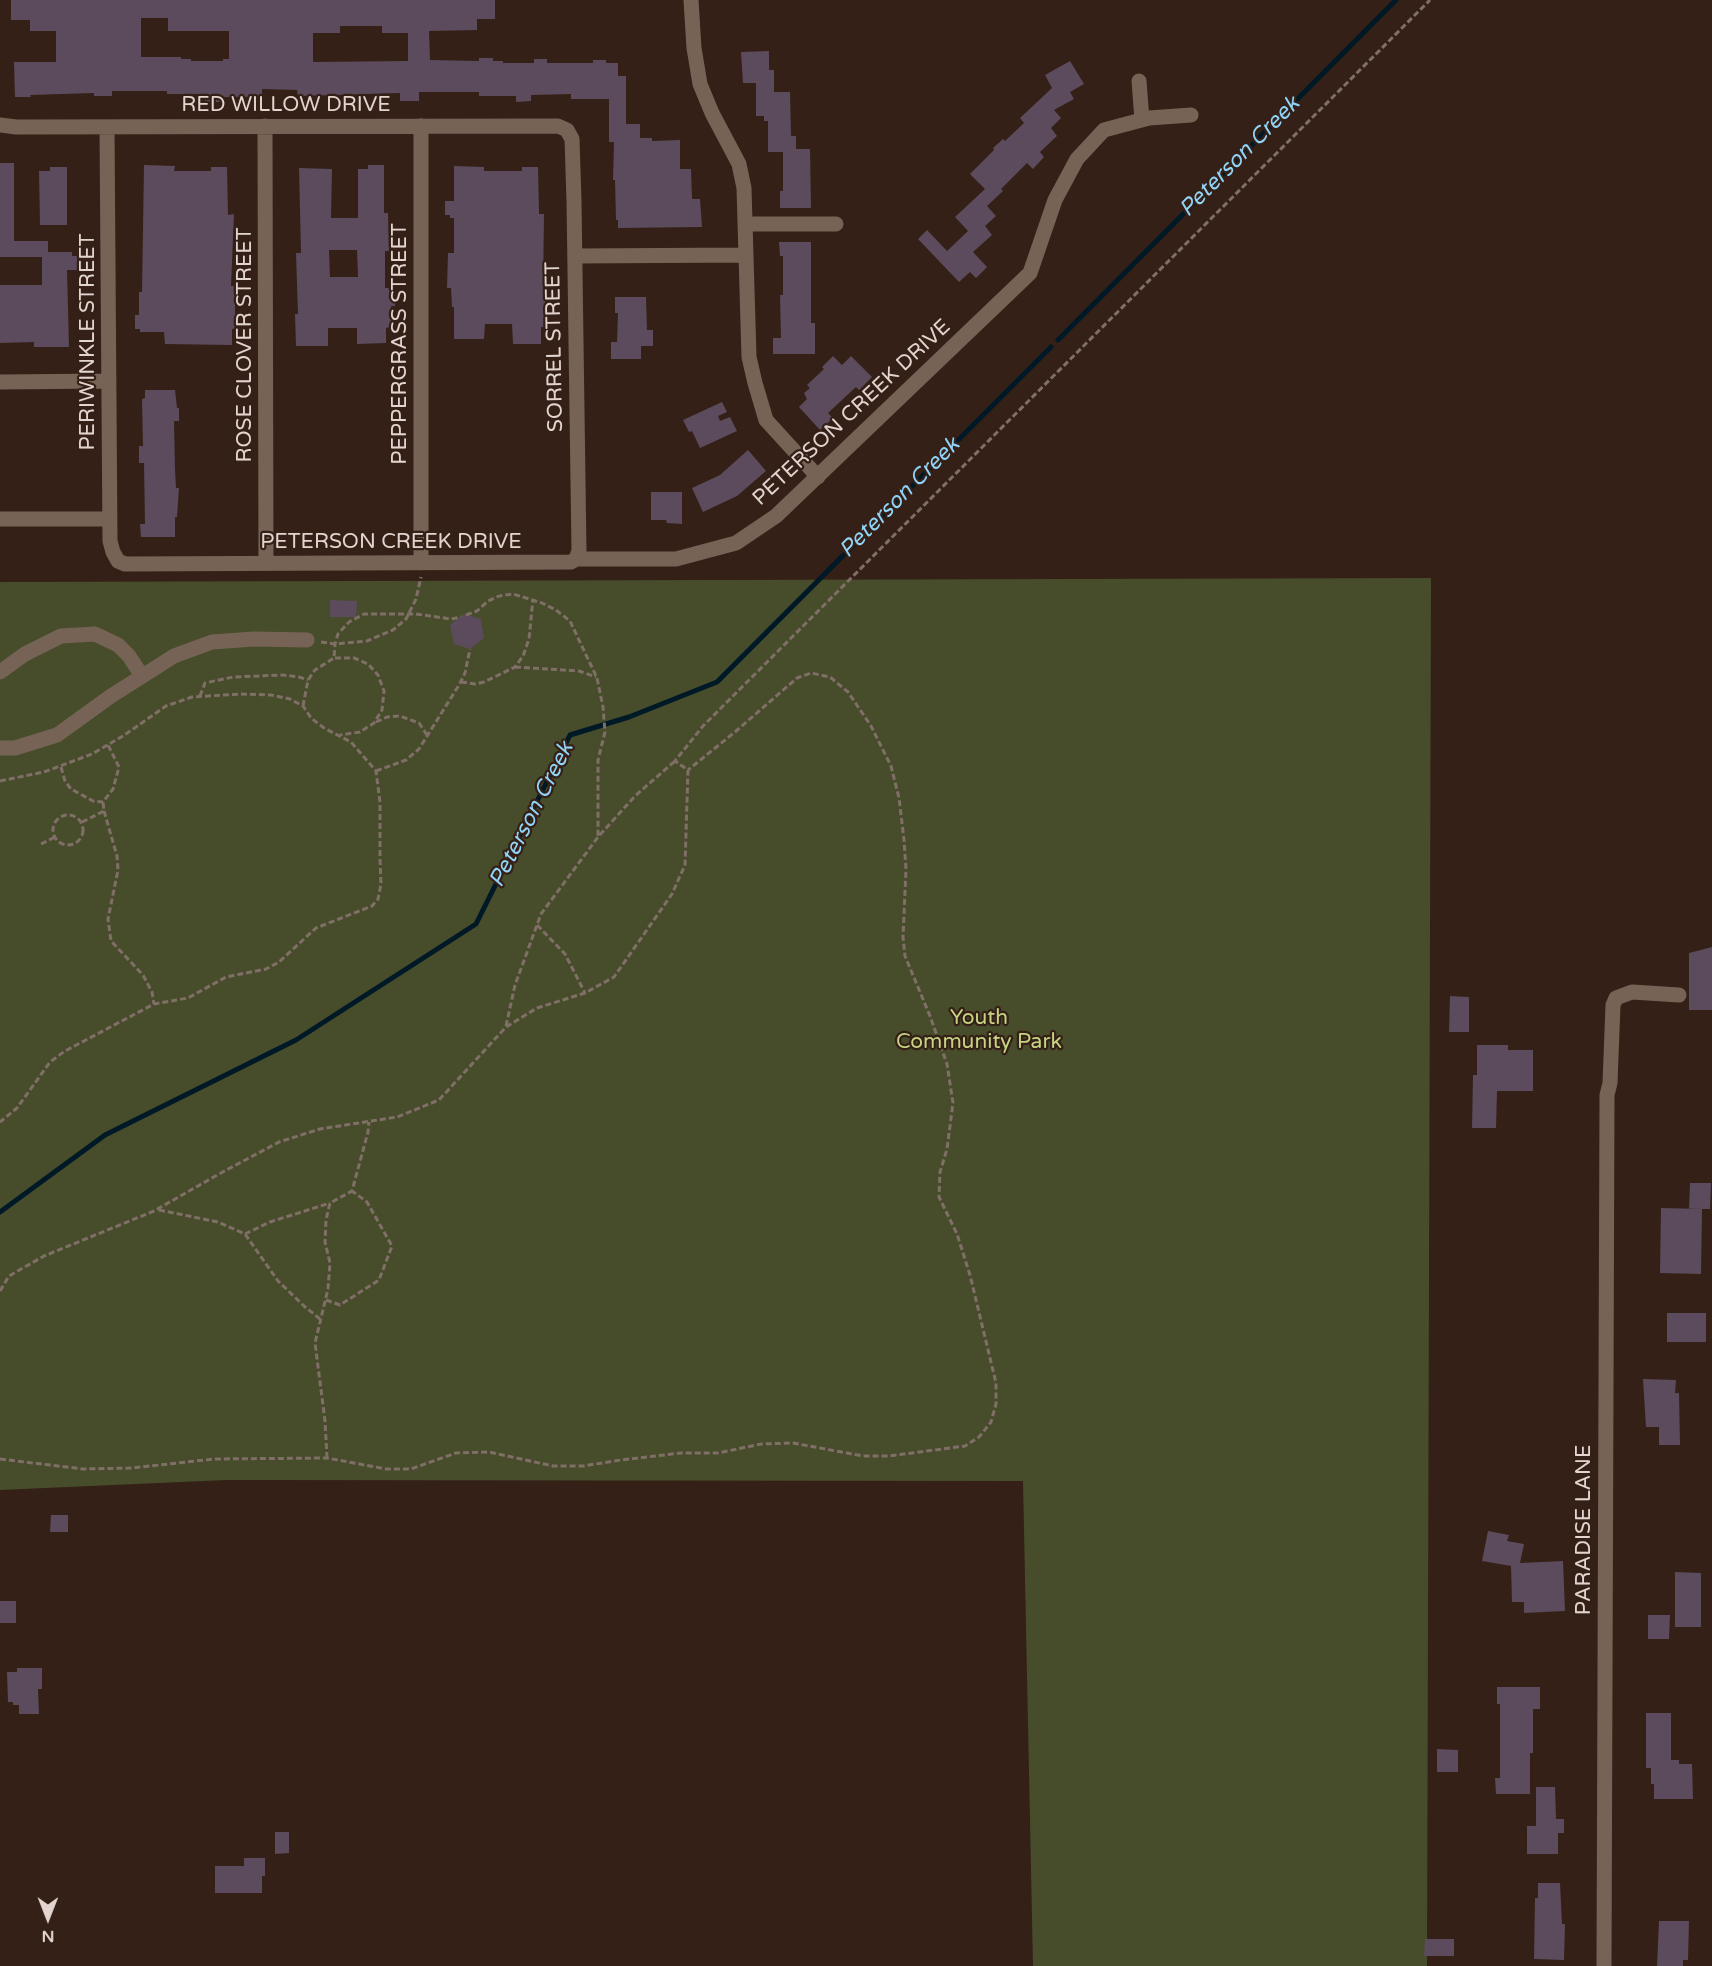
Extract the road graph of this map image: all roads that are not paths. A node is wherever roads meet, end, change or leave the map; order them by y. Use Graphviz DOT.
graph roads {
  1 [pos="691,0"];
  2 [pos="1139,81"];
  3 [pos="1191,115"];
  4 [pos="1142,120"];
  5 [pos="0,125"];
  6 [pos="265,126"];
  7 [pos="421,126"];
  8 [pos="107,127"];
  9 [pos="570,134"];
  10 [pos="745,224"];
  11 [pos="836,224"];
  12 [pos="746,255"];
  13 [pos="575,256"];
  14 [pos="109,381"];
  15 [pos="0,382"];
  16 [pos="818,477"];
  17 [pos="0,519"];
  18 [pos="110,519"];
  19 [pos="115,557"];
  20 [pos="576,559"];
  21 [pos="266,563"];
  22 [pos="421,563"];
  23 [pos="307,640"];
  24 [pos="0,672"];
  25 [pos="142,676"];
  26 [pos="0,748"];
  27 [pos="1679,995"];
  28 [pos="1604,1966"];
  1 -- 10 [label="street"];
  2 -- 4 [label="street"];
  3 -- 4 [label="street, PETERSON CREEK DRIVE"];
  4 -- 16 [label="street, PETERSON CREEK DRIVE"];
  5 -- 8 [label="street, RED WILLOW DRIVE"];
  6 -- 7 [label="street, RED WILLOW DRIVE"];
  6 -- 8 [label="street, RED WILLOW DRIVE"];
  6 -- 21 [label="street, ROSE CLOVER STREET"];
  7 -- 9 [label="street, RED WILLOW DRIVE"];
  7 -- 22 [label="street, PEPPERGRASS STREET"];
  8 -- 14 [label="street, PERIWINKLE STREET"];
  9 -- 13 [label="street, SORREL STREET"];
  10 -- 11 [label="street"];
  10 -- 12 [label="street"];
  12 -- 13 [label="street"];
  12 -- 16 [label="street"];
  13 -- 20 [label="street, SORREL STREET"];
  14 -- 15 [label="street"];
  14 -- 18 [label="street, PERIWINKLE STREET"];
  16 -- 20 [label="street, PETERSON CREEK DRIVE"];
  17 -- 18 [label="street"];
  18 -- 19 [label="street, PERIWINKLE STREET"];
  19 -- 21 [label="street, PETERSON CREEK DRIVE"];
  20 -- 22 [label="street, PETERSON CREEK DRIVE"];
  21 -- 22 [label="street, PETERSON CREEK DRIVE"];
  23 -- 25 [label="street"];
  24 -- 25 [label="street"];
  25 -- 26 [label="street"];
  27 -- 28 [label="street, PARADISE LANE"];
}
